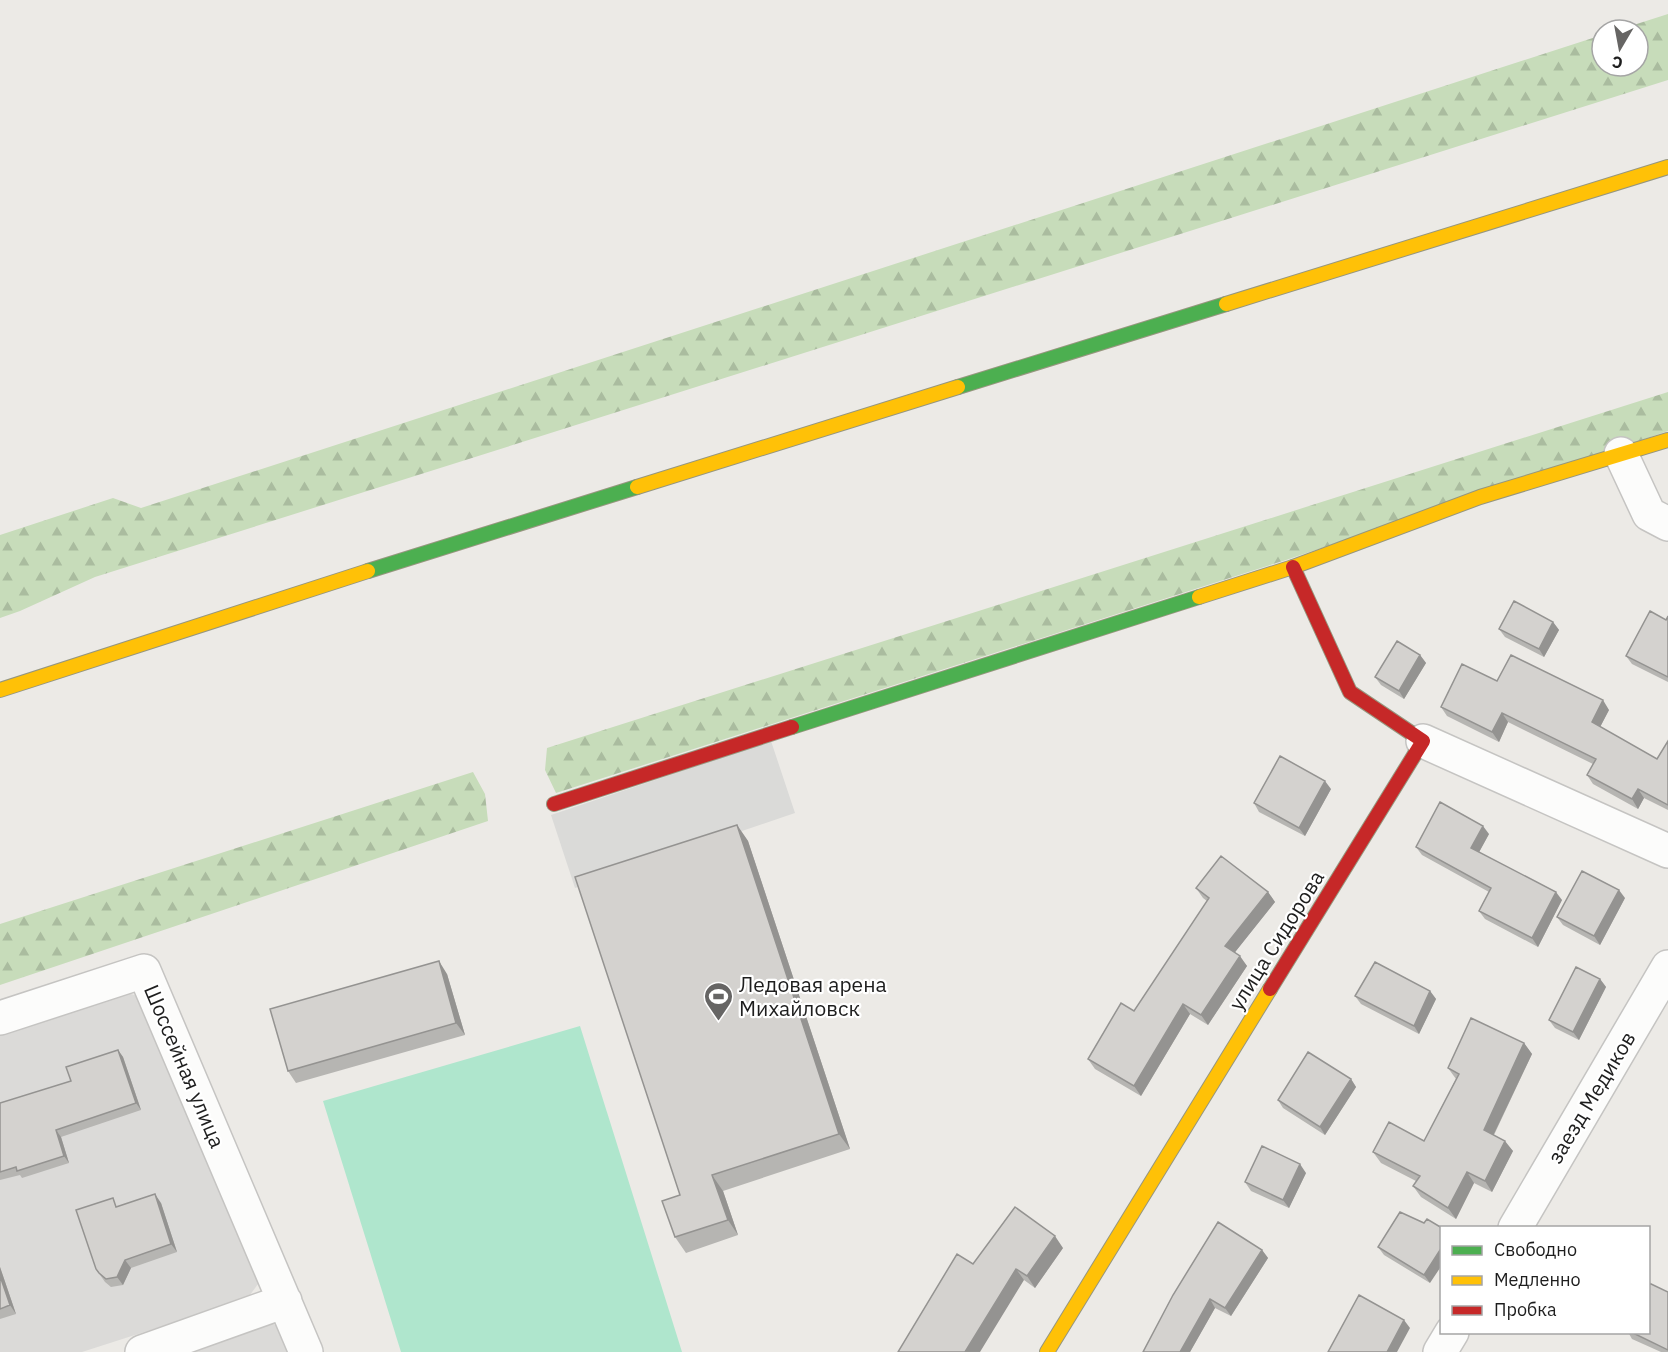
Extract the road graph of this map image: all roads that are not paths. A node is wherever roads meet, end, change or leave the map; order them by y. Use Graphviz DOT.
graph roads {
  1 [pos="1668,167"];
  2 [pos="1668,440"];
  3 [pos="1621,454"];
  4 [pos="1668,524"];
  5 [pos="1293,567"];
  6 [pos="0,690"];
  7 [pos="1423,741"];
  8 [pos="554,804"];
  9 [pos="1668,851"];
  10 [pos="1668,967"];
  11 [pos="0,1018"];
  12 [pos="1516,1226"];
  13 [pos="285,1301"];
  14 [pos="1451,1334"];
  15 [pos="142,1352"];
  16 [pos="306,1352"];
  17 [pos="1047,1352"];
  18 [pos="1440,1352"];
  1 -- 6 [label="street"];
  2 -- 3 [label="street"];
  3 -- 4 [label="street"];
  3 -- 5 [label="street"];
  5 -- 7 [label="street"];
  5 -- 8 [label="street"];
  7 -- 9 [label="street"];
  7 -- 17 [label="street, улица Сидорова"];
  10 -- 12 [label="street, заезд Медиков"];
  11 -- 13 [label="street, Шоссейная улица"];
  13 -- 15 [label="street"];
  13 -- 16 [label="street"];
  14 -- 18 [label="street"];
}
